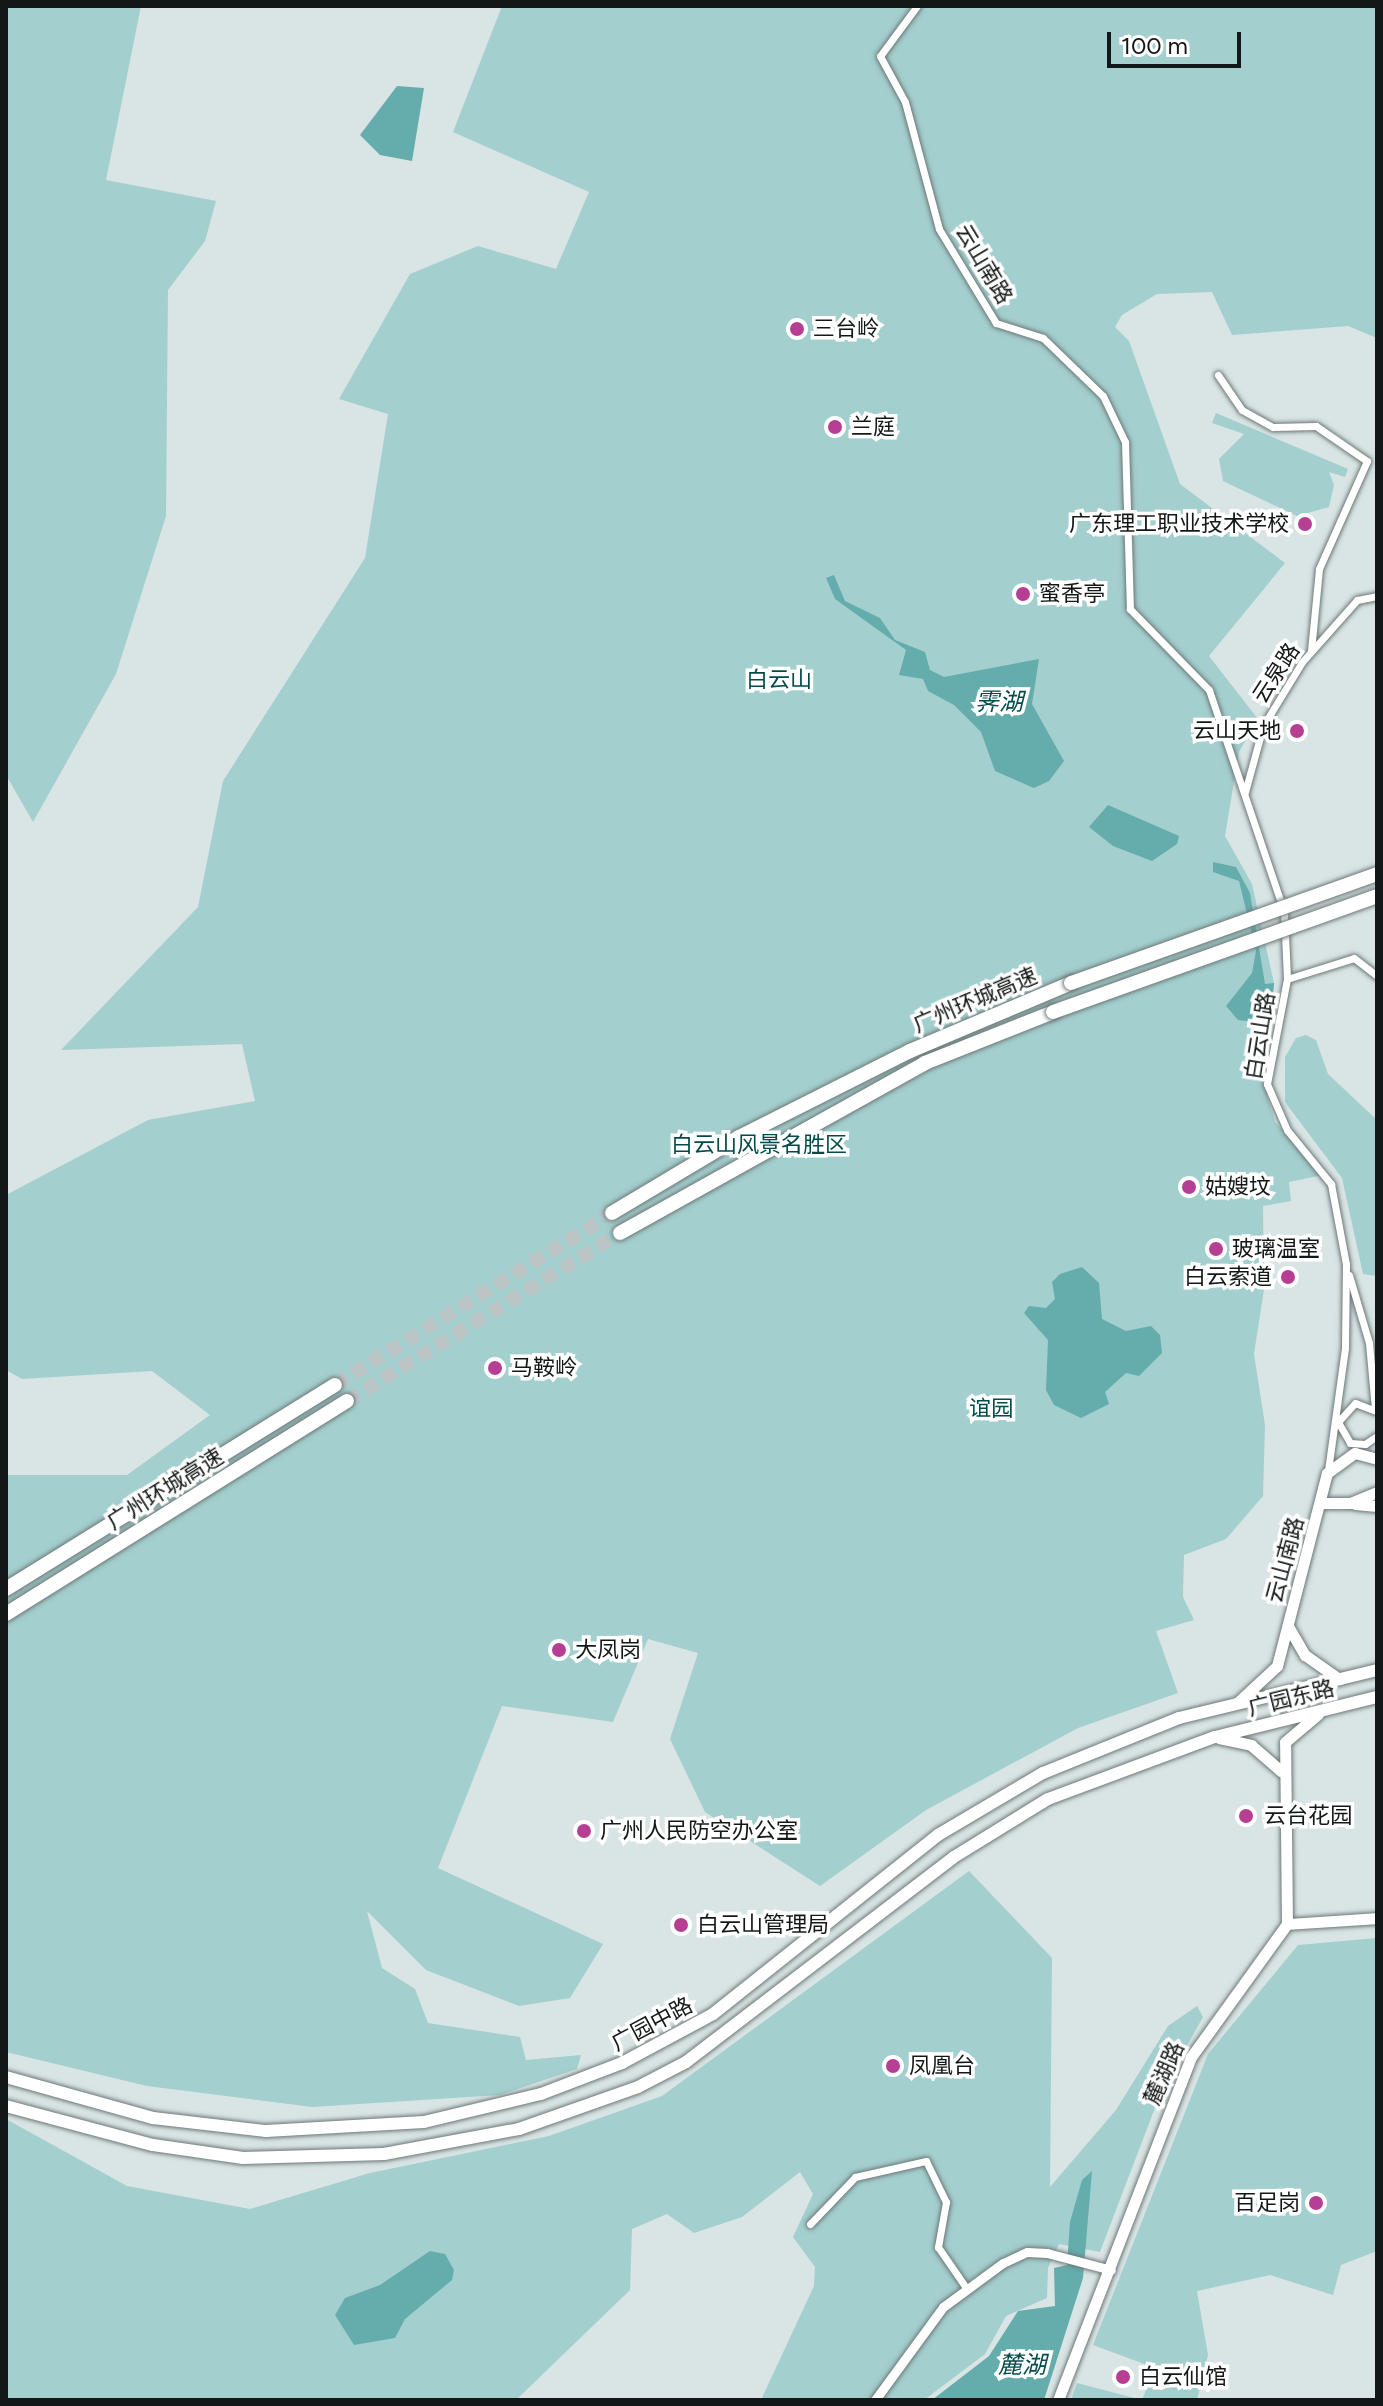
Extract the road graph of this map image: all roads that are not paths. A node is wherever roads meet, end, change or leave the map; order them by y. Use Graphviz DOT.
graph roads {
  1 [pos="917,6"];
  2 [pos="1218,375"];
  3 [pos="1377,596"];
  4 [pos="1311,651"];
  5 [pos="1244,798"];
  6 [pos="1377,874"];
  7 [pos="1377,896"];
  8 [pos="1377,976"];
  9 [pos="1287,979"];
  10 [pos="612,1213"];
  11 [pos="620,1233"];
  12 [pos="1346,1264"];
  13 [pos="335,1385"];
  14 [pos="347,1401"];
  15 [pos="1376,1411"];
  16 [pos="1338,1422"];
  17 [pos="1377,1436"];
  18 [pos="1377,1459"];
  19 [pos="1327,1473"];
  20 [pos="1377,1492"];
  21 [pos="1320,1503"];
  22 [pos="1350,1503"];
  23 [pos="1377,1506"];
  24 [pos="6,1589"];
  25 [pos="6,1614"];
  26 [pos="1288,1626"];
  27 [pos="1377,1670"];
  28 [pos="1339,1679"];
  29 [pos="1377,1697"];
  30 [pos="1238,1702"];
  31 [pos="1324,1710"];
  32 [pos="1215,1737"];
  33 [pos="1281,1771"];
  34 [pos="1377,1918"];
  35 [pos="1287,1924"];
  36 [pos="6,2077"];
  37 [pos="6,2106"];
  38 [pos="810,2224"];
  39 [pos="1111,2270"];
  40 [pos="967,2289"];
  41 [pos="875,2400"];
  42 [pos="1058,2400"];
  1 -- 5 [label="street, 云山南路"];
  2 -- 4 [label="street"];
  3 -- 4 [label="street, 云泉路"];
  4 -- 5 [label="street, 云泉路"];
  5 -- 9 [label="street, 白云山路"];
  6 -- 10 [label="highway, 广州环城高速, bridge"];
  7 -- 11 [label="highway, 广州环城高速, bridge"];
  8 -- 9 [label="street"];
  9 -- 12 [label="street, 白云山路"];
  12 -- 15 [label="street"];
  12 -- 16 [label="street"];
  13 -- 24 [label="highway, 广州环城高速"];
  14 -- 25 [label="highway, 广州环城高速"];
  15 -- 16 [label="street"];
  16 -- 17 [label="street"];
  16 -- 19 [label="street"];
  18 -- 19 [label="main road"];
  19 -- 21 [label="main road, 云山南路"];
  20 -- 22 [label="main road"];
  21 -- 22 [label="main road"];
  21 -- 26 [label="main road, 云山南路"];
  22 -- 23 [label="main road"];
  26 -- 28 [label="main road"];
  26 -- 30 [label="main road, 云山南路"];
  27 -- 28 [label="main road, 广园东路"];
  28 -- 30 [label="main road, 广园东路"];
  29 -- 31 [label="main road, 广园东路"];
  30 -- 36 [label="main road, 广园中路"];
  31 -- 32 [label="main road, 广园东路"];
  31 -- 33 [label="main road"];
  32 -- 33 [label="main road"];
  32 -- 37 [label="main road"];
  33 -- 35 [label="main road"];
  34 -- 35 [label="main road"];
  35 -- 39 [label="main road, 麓湖路"];
  38 -- 40 [label="street"];
  39 -- 40 [label="street"];
  39 -- 42 [label="main road, 麓湖路"];
  40 -- 41 [label="street"];
}
